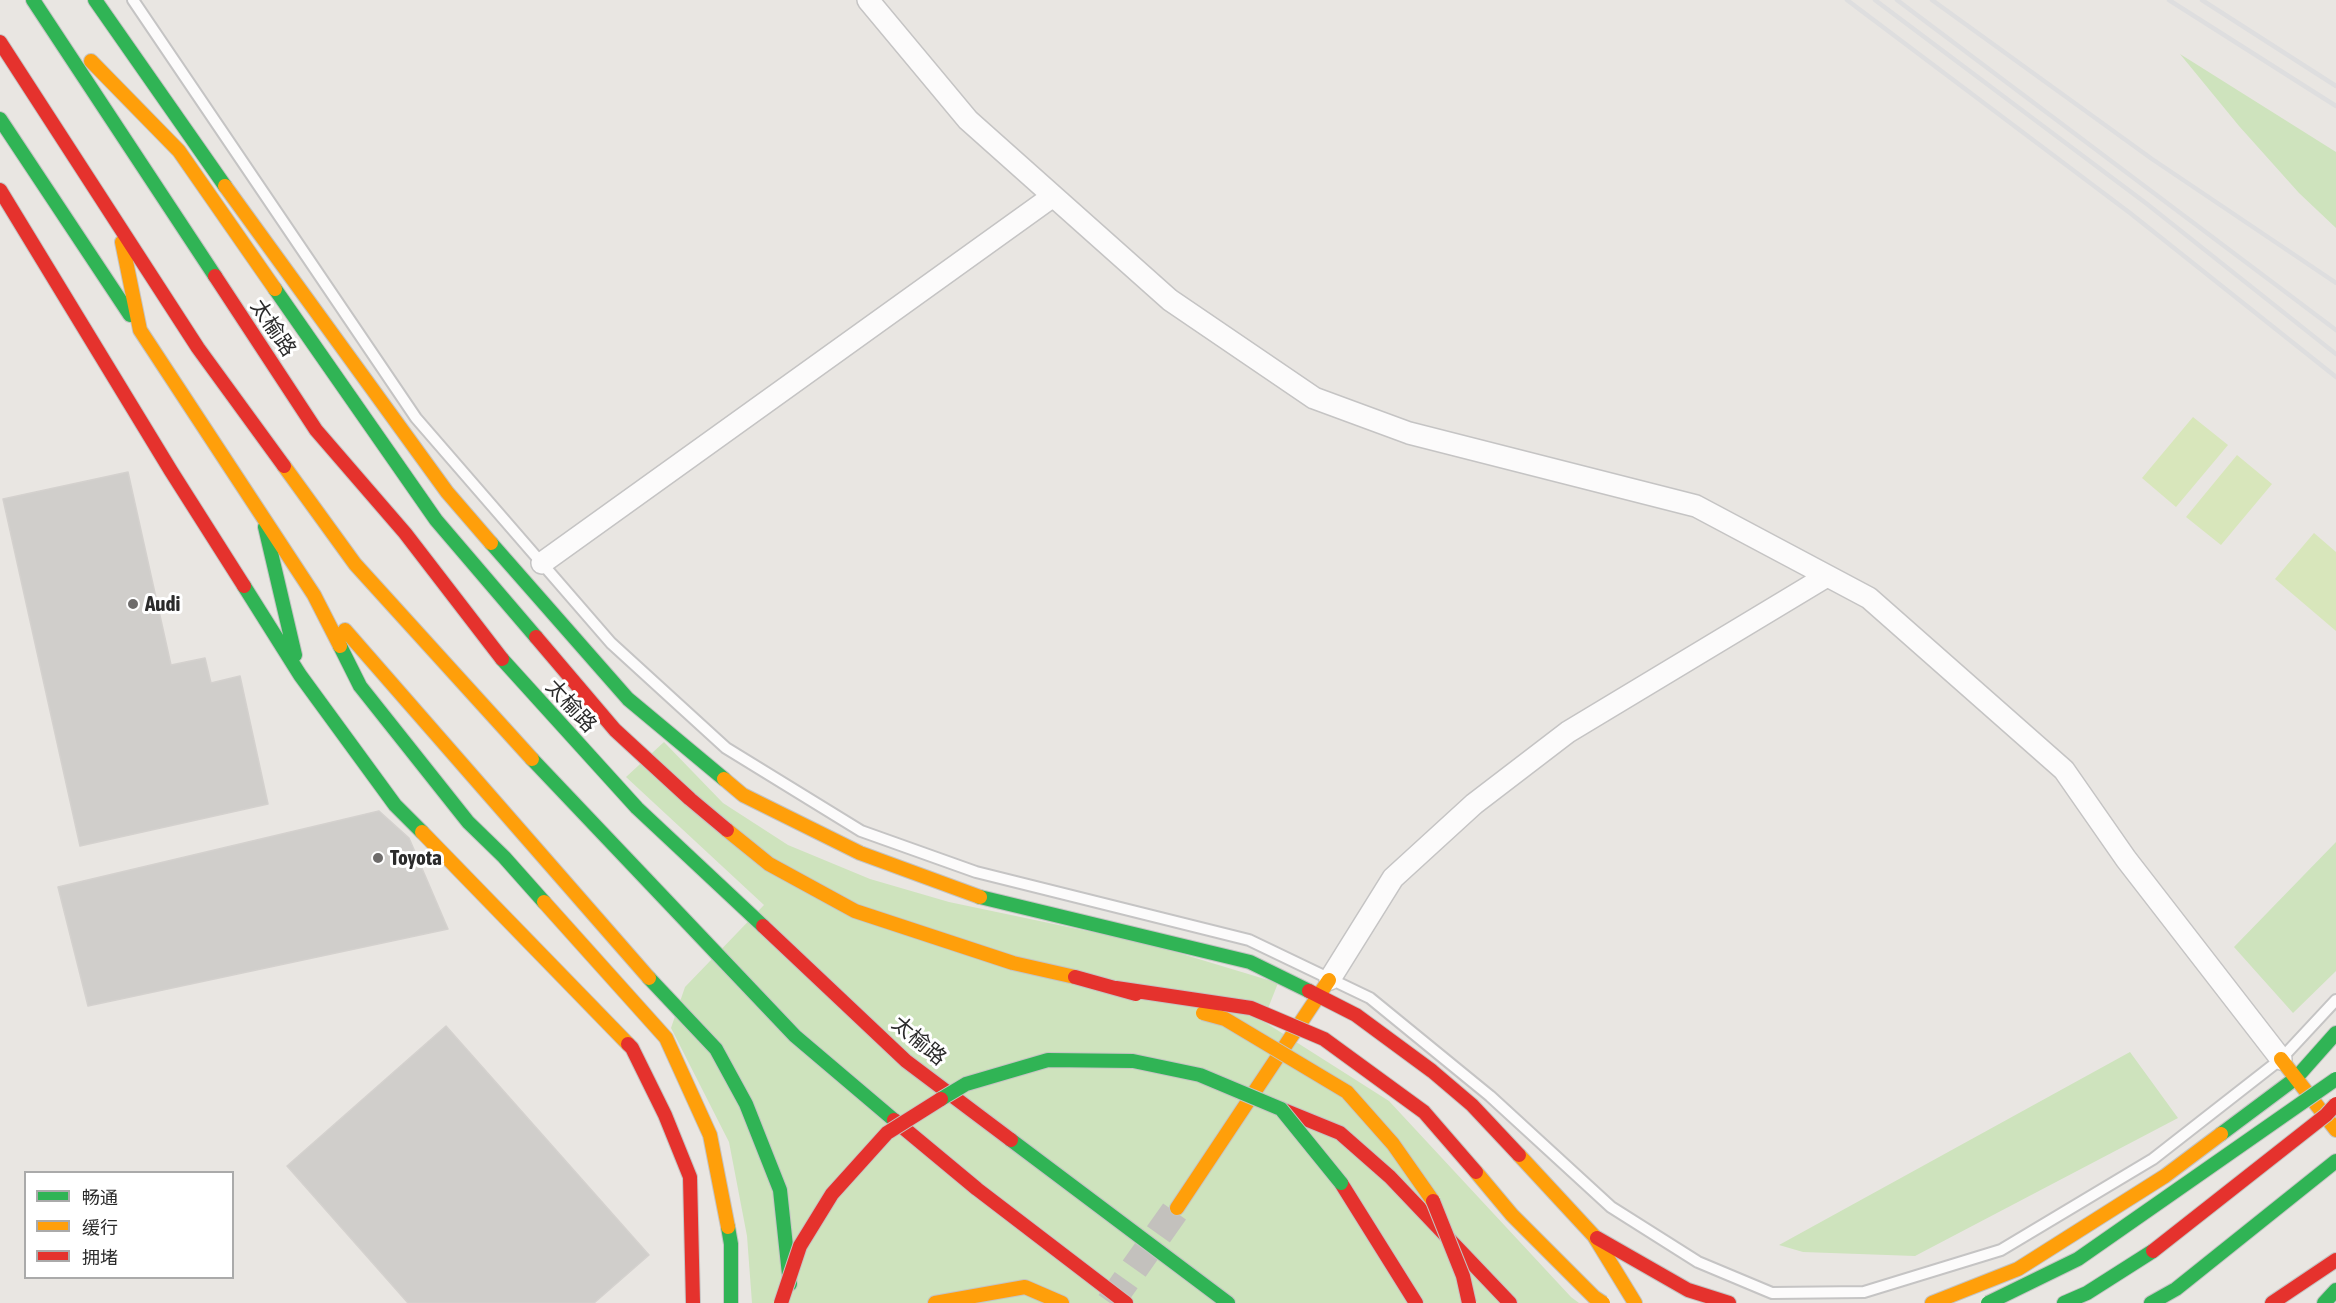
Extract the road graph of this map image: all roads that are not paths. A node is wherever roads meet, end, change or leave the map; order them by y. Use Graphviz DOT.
graph roads {
  1 [pos="95,0"];
  2 [pos="133,0"];
  3 [pos="868,0"];
  4 [pos="37,3"];
  5 [pos="0,42"];
  6 [pos="0,119"];
  7 [pos="0,190"];
  8 [pos="1053,196"];
  9 [pos="119,225"];
  10 [pos="140,330"];
  11 [pos="263,517"];
  12 [pos="542,563"];
  13 [pos="1827,576"];
  14 [pos="314,595"];
  15 [pos="300,675"];
  16 [pos="1325,987"];
  17 [pos="1116,988"];
  18 [pos="2336,1000"];
  19 [pos="2336,1033"];
  20 [pos="2281,1059"];
  21 [pos="2296,1077"];
  22 [pos="2336,1079"];
  23 [pos="2336,1104"];
  24 [pos="1281,1108"];
  25 [pos="2336,1130"];
  26 [pos="2336,1161"];
  27 [pos="1177,1208"];
  28 [pos="1594,1236"];
  29 [pos="2336,1260"];
  30 [pos="2336,1290"];
  31 [pos="693,1303"];
  32 [pos="731,1303"];
  33 [pos="781,1303"];
  34 [pos="791,1303"];
  35 [pos="935,1303"];
  36 [pos="1062,1303"];
  37 [pos="1126,1303"];
  38 [pos="1228,1303"];
  39 [pos="1416,1303"];
  40 [pos="1469,1303"];
  41 [pos="1510,1303"];
  42 [pos="1603,1303"];
  43 [pos="1635,1303"];
  44 [pos="1729,1303"];
  45 [pos="1932,1303"];
  46 [pos="1988,1303"];
  47 [pos="2064,1303"];
  48 [pos="2151,1303"];
  49 [pos="2272,1303"];
  50 [pos="2324,1303"];
  1 -- 16 [label="main road"];
  2 -- 12 [label="lane"];
  3 -- 8 [label="street"];
  4 -- 17 [label="main road, bridge"];
  4 -- 38 [label="main road, 太榆路"];
  5 -- 9 [label="main road"];
  6 -- 10 [label="main road"];
  7 -- 15 [label="main road"];
  8 -- 12 [label="street"];
  8 -- 13 [label="street"];
  9 -- 10 [label="main road"];
  9 -- 37 [label="main road"];
  10 -- 11 [label="main road"];
  11 -- 14 [label="main road"];
  11 -- 15 [label="main road"];
  12 -- 16 [label="lane"];
  13 -- 16 [label="street"];
  13 -- 20 [label="street"];
  14 -- 32 [label="main road"];
  14 -- 34 [label="main road, bridge"];
  15 -- 31 [label="main road"];
  16 -- 20 [label="lane"];
  16 -- 27 [label="main road"];
  16 -- 28 [label="main road"];
  17 -- 40 [label="main road, bridge"];
  17 -- 42 [label="main road, bridge"];
  18 -- 20 [label="lane"];
  19 -- 21 [label="main road"];
  20 -- 21 [label="main road"];
  21 -- 25 [label="main road"];
  21 -- 45 [label="main road"];
  22 -- 46 [label="main road, bridge"];
  23 -- 47 [label="main road, bridge"];
  24 -- 33 [label="main road, bridge"];
  24 -- 39 [label="main road, bridge"];
  24 -- 41 [label="main road"];
  26 -- 48 [label="main road"];
  28 -- 43 [label="main road"];
  28 -- 44 [label="main road"];
  29 -- 49 [label="main road"];
  30 -- 50 [label="main road"];
  35 -- 36 [label="main road"];
}
